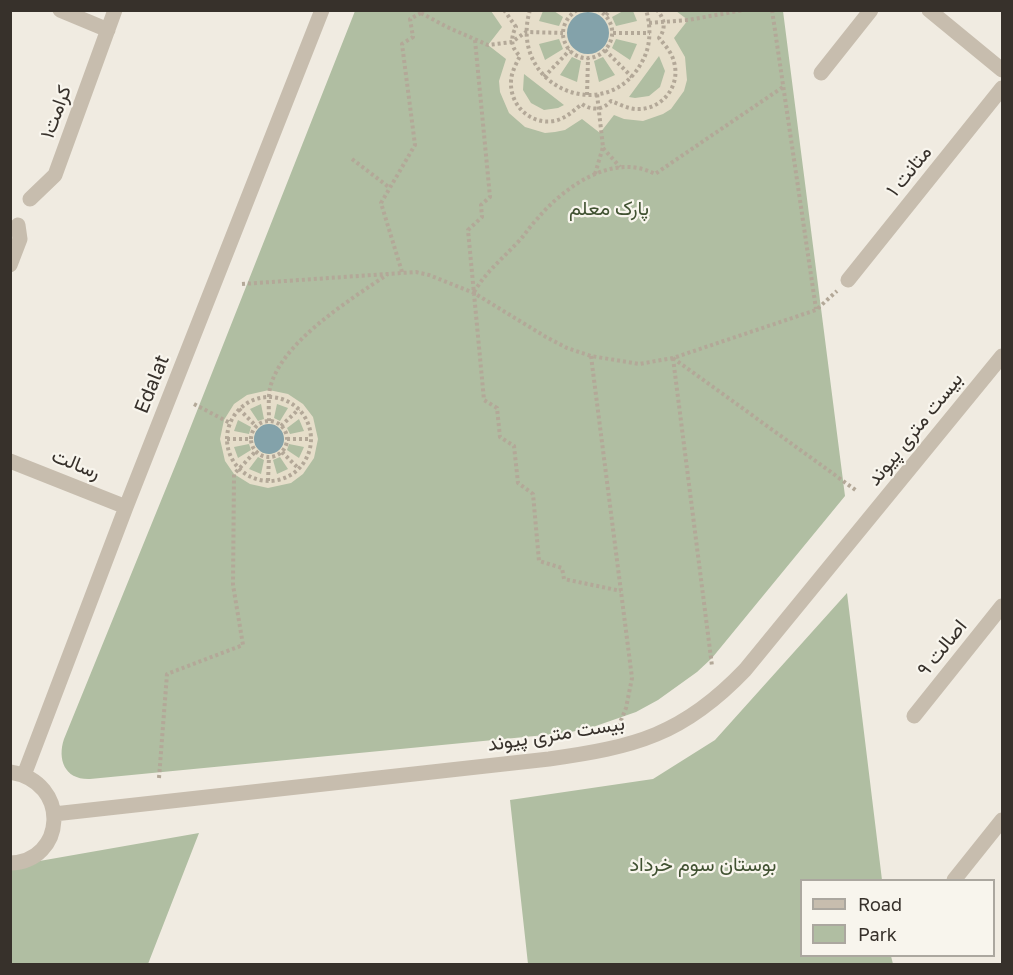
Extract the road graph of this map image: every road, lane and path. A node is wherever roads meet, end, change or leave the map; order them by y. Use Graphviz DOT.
graph roads {
  1 [pos="60,10"];
  2 [pos="115,10"];
  3 [pos="322,10"];
  4 [pos="504,10"];
  5 [pos="530,10"];
  6 [pos="566,10"];
  7 [pos="577,10"];
  8 [pos="599,10"];
  9 [pos="610,10"];
  10 [pos="646,10"];
  11 [pos="657,10"];
  12 [pos="744,10"];
  13 [pos="772,10"];
  14 [pos="871,10"];
  15 [pos="929,10"];
  16 [pos="421,12"];
  17 [pos="570,15"];
  18 [pos="606,15"];
  19 [pos="649,23"];
  20 [pos="664,23"];
  21 [pos="108,30"];
  22 [pos="526,32"];
  23 [pos="563,33"];
  24 [pos="613,33"];
  25 [pos="650,33"];
  26 [pos="475,40"];
  27 [pos="512,42"];
  28 [pos="570,50"];
  29 [pos="605,50"];
  30 [pos="588,58"];
  31 [pos="1002,70"];
  32 [pos="821,73"];
  33 [pos="632,76"];
  34 [pos="544,77"];
  35 [pos="783,87"];
  36 [pos="1002,88"];
  37 [pos="597,94"];
  38 [pos="587,95"];
  39 [pos="598,109"];
  40 [pos="603,147"];
  41 [pos="352,159"];
  42 [pos="620,167"];
  43 [pos="595,174"];
  44 [pos="390,188"];
  45 [pos="30,199"];
  46 [pos="18,225"];
  47 [pos="10,265"];
  48 [pos="402,272"];
  49 [pos="389,273"];
  50 [pos="848,280"];
  51 [pos="242,284"];
  52 [pos="474,293"];
  53 [pos="816,310"];
  54 [pos="591,356"];
  55 [pos="1002,356"];
  56 [pos="673,358"];
  57 [pos="269,397"];
  58 [pos="194,405"];
  59 [pos="239,409"];
  60 [pos="299,409"];
  61 [pos="269,421"];
  62 [pos="230,423"];
  63 [pos="256,426"];
  64 [pos="281,426"];
  65 [pos="226,439"];
  66 [pos="251,439"];
  67 [pos="287,439"];
  68 [pos="311,439"];
  69 [pos="256,452"];
  70 [pos="282,452"];
  71 [pos="269,457"];
  72 [pos="10,461"];
  73 [pos="239,469"];
  74 [pos="299,469"];
  75 [pos="268,481"];
  76 [pos="857,491"];
  77 [pos="126,507"];
  78 [pos="621,591"];
  79 [pos="1002,606"];
  80 [pos="712,666"];
  81 [pos="914,716"];
  82 [pos="619,725"];
  83 [pos="17,773"];
  84 [pos="159,778"];
  85 [pos="54,814"];
  86 [pos="1002,820"];
  87 [pos="10,863"];
  88 [pos="955,879"];
  1 -- 21 [label="street"];
  2 -- 21 [label="street, کرامت۱"];
  3 -- 77 [label="street, Edalat"];
  4 -- 27 [label="path"];
  5 -- 22 [label="path"];
  6 -- 17 [label="path"];
  7 -- 17 [label="path"];
  8 -- 18 [label="path"];
  9 -- 18 [label="path"];
  10 -- 19 [label="path"];
  11 -- 20 [label="path"];
  12 -- 20 [label="path"];
  13 -- 35 [label="path"];
  14 -- 32 [label="street"];
  15 -- 31 [label="street"];
  16 -- 26 [label="path"];
  16 -- 44 [label="path"];
  17 -- 23 [label="path"];
  18 -- 24 [label="path"];
  19 -- 20 [label="path"];
  19 -- 25 [label="path"];
  20 -- 39 [label="path"];
  21 -- 45 [label="street, کرامت۱"];
  22 -- 23 [label="path"];
  22 -- 27 [label="path"];
  22 -- 34 [label="path"];
  23 -- 28 [label="path"];
  24 -- 25 [label="path"];
  24 -- 29 [label="path"];
  25 -- 33 [label="path"];
  26 -- 27 [label="path"];
  26 -- 52 [label="path"];
  27 -- 39 [label="path"];
  28 -- 30 [label="path"];
  28 -- 34 [label="path"];
  29 -- 30 [label="path"];
  29 -- 33 [label="path"];
  30 -- 38 [label="path"];
  33 -- 37 [label="path"];
  34 -- 38 [label="path"];
  35 -- 42 [label="path"];
  35 -- 53 [label="path"];
  36 -- 50 [label="street, متانت ۱"];
  37 -- 38 [label="path"];
  37 -- 39 [label="path"];
  39 -- 40 [label="path"];
  40 -- 42 [label="path"];
  40 -- 43 [label="path"];
  41 -- 44 [label="path"];
  42 -- 43 [label="path"];
  43 -- 52 [label="path"];
  44 -- 48 [label="path"];
  46 -- 47 [label="street"];
  48 -- 49 [label="path"];
  48 -- 52 [label="path"];
  49 -- 51 [label="path"];
  49 -- 57 [label="path"];
  50 -- 53 [label="path"];
  52 -- 54 [label="path"];
  52 -- 78 [label="path"];
  53 -- 56 [label="path"];
  54 -- 56 [label="path"];
  54 -- 78 [label="path"];
  55 -- 85 [label="street, بیست متری پیوند"];
  56 -- 76 [label="path"];
  56 -- 80 [label="path"];
  57 -- 59 [label="path"];
  57 -- 60 [label="path"];
  57 -- 61 [label="path"];
  58 -- 62 [label="path"];
  59 -- 62 [label="path"];
  59 -- 63 [label="path"];
  60 -- 64 [label="path"];
  60 -- 68 [label="path"];
  61 -- 63 [label="path"];
  61 -- 64 [label="path"];
  62 -- 65 [label="path"];
  63 -- 66 [label="path"];
  64 -- 67 [label="path"];
  65 -- 66 [label="path"];
  65 -- 73 [label="path"];
  66 -- 69 [label="path"];
  67 -- 68 [label="path"];
  67 -- 70 [label="path"];
  68 -- 74 [label="path"];
  69 -- 71 [label="path"];
  69 -- 73 [label="path"];
  70 -- 71 [label="path"];
  70 -- 74 [label="path"];
  71 -- 75 [label="path"];
  72 -- 77 [label="street, رسالت"];
  73 -- 75 [label="path"];
  73 -- 84 [label="path"];
  74 -- 75 [label="path"];
  77 -- 83 [label="street, Edalat"];
  78 -- 82 [label="path"];
  79 -- 81 [label="street, اصالت ۹"];
  83 -- 85 [label="street"];
  85 -- 87 [label="street"];
  86 -- 88 [label="street"];
}
